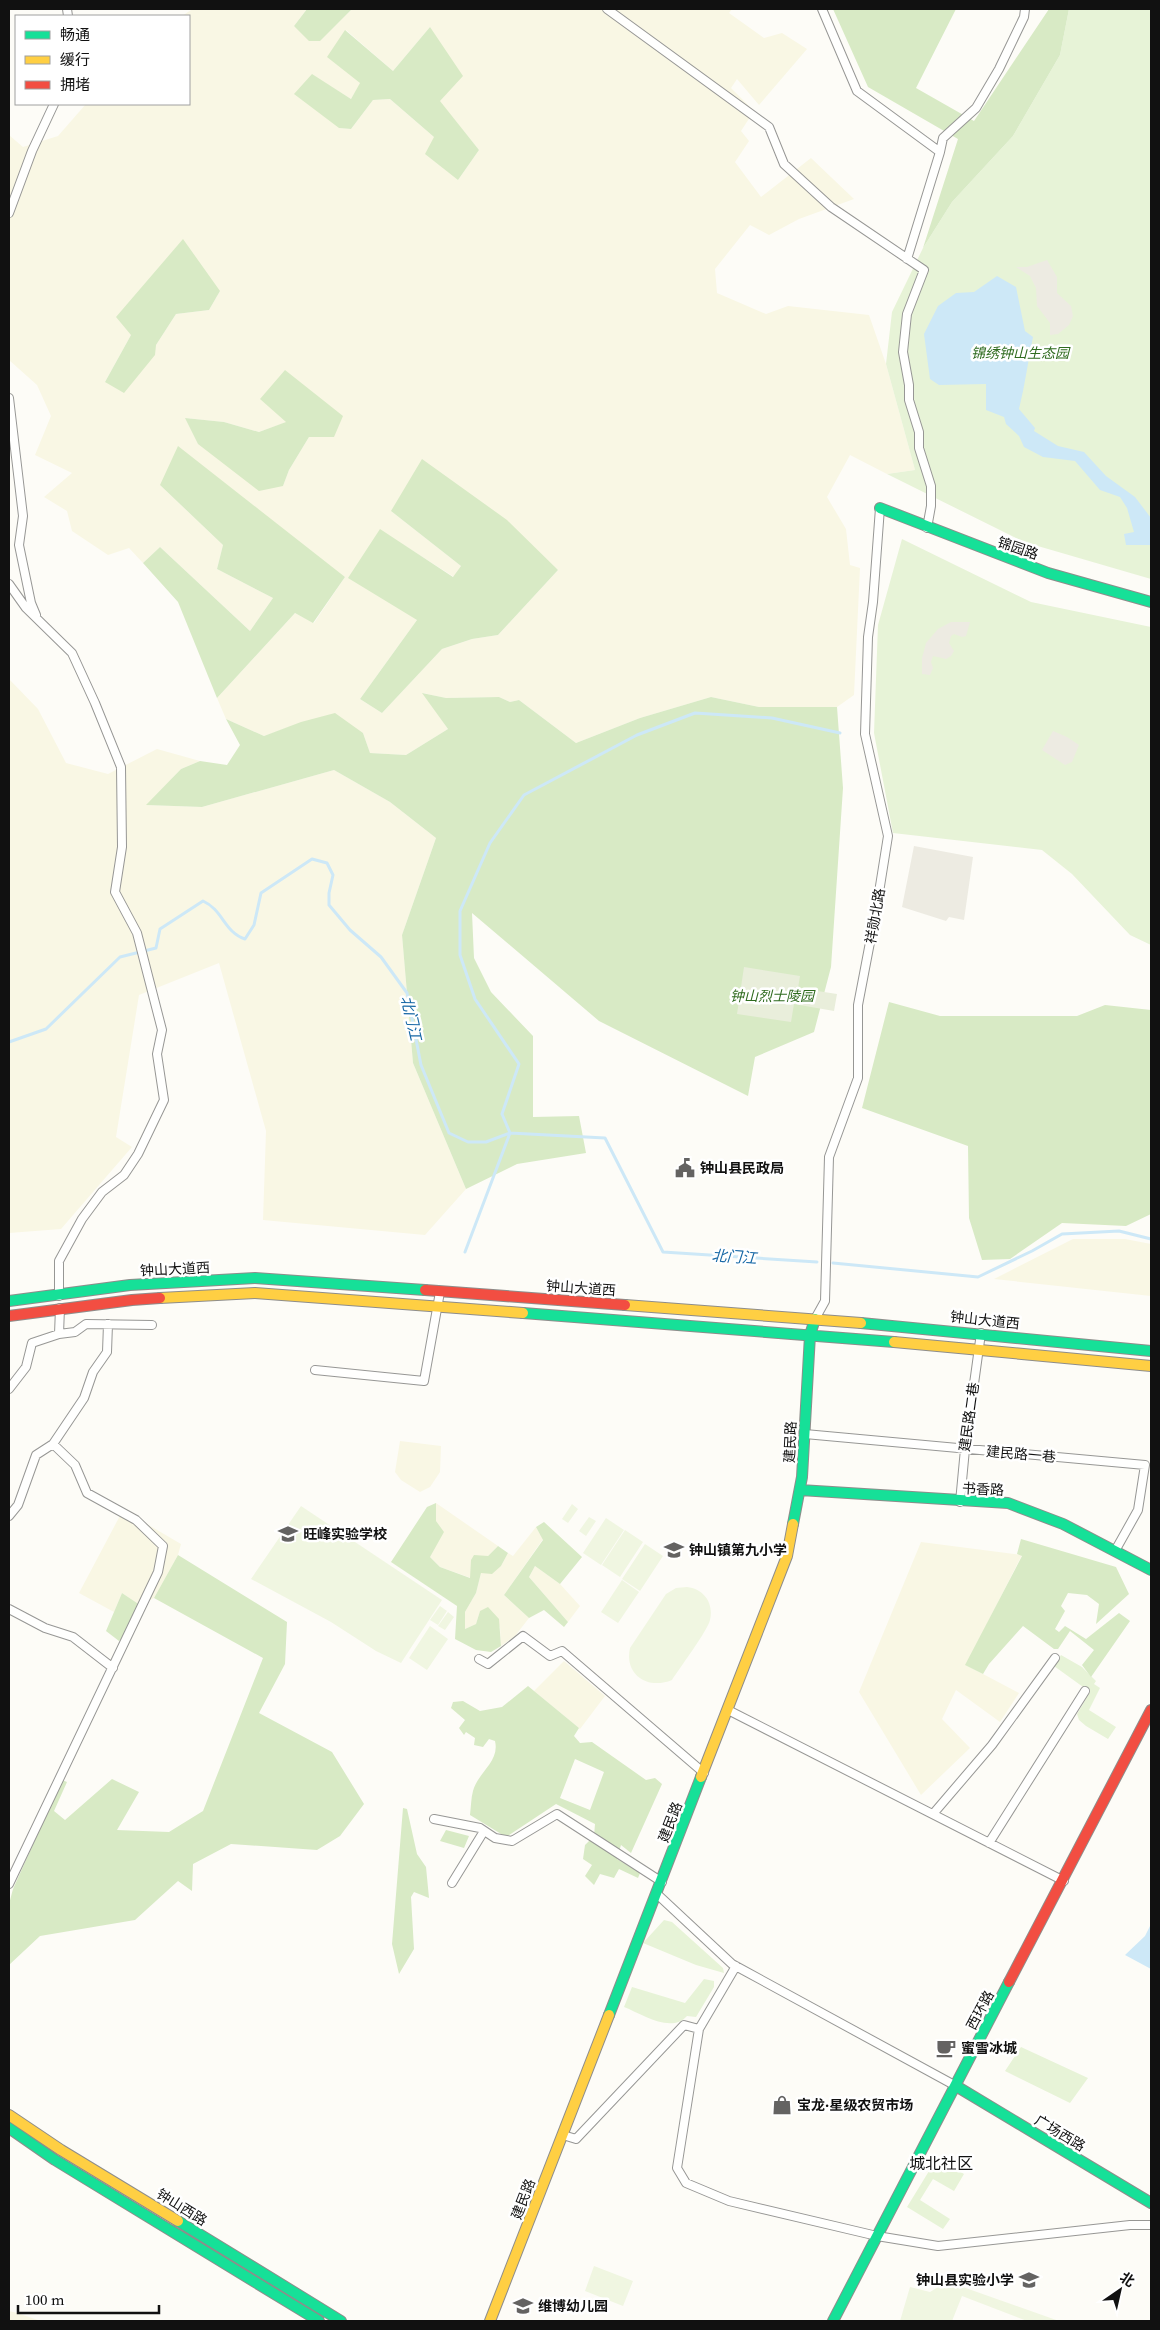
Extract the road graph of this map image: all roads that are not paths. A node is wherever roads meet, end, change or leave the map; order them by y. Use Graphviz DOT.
graph roads {
  1 [pos="607,9"];
  2 [pos="822,9"];
  3 [pos="1025,9"];
  4 [pos="54,105"];
  5 [pos="940,152"];
  6 [pos="9,212"];
  7 [pos="907,259"];
  8 [pos="9,398"];
  9 [pos="880,508"];
  10 [pos="927,528"];
  11 [pos="9,584"];
  12 [pos="1151,602"];
  13 [pos="39,620"];
  14 [pos="440,1292"];
  15 [pos="59,1294"];
  16 [pos="9,1301"];
  17 [pos="438,1307"];
  18 [pos="60,1309"];
  19 [pos="9,1316"];
  20 [pos="816,1318"];
  21 [pos="108,1324"];
  22 [pos="152,1325"];
  23 [pos="981,1333"];
  24 [pos="59,1334"];
  25 [pos="810,1335"];
  26 [pos="978,1348"];
  27 [pos="1151,1351"];
  28 [pos="1151,1366"];
  29 [pos="315,1370"];
  30 [pos="9,1389"];
  31 [pos="805,1434"];
  32 [pos="53,1444"];
  33 [pos="965,1449"];
  34 [pos="800,1490"];
  35 [pos="960,1502"];
  36 [pos="9,1516"];
  37 [pos="1115,1551"];
  38 [pos="1151,1570"];
  39 [pos="9,1608"];
  40 [pos="479,1658"];
  41 [pos="1055,1658"];
  42 [pos="113,1668"];
  43 [pos="1084,1691"];
  44 [pos="728,1710"];
  45 [pos="1151,1710"];
  46 [pos="704,1773"];
  47 [pos="933,1814"];
  48 [pos="434,1820"];
  49 [pos="484,1831"];
  50 [pos="989,1843"];
  51 [pos="1064,1881"];
  52 [pos="662,1882"];
  53 [pos="452,1883"];
  54 [pos="9,1884"];
  55 [pos="657,1894"];
  56 [pos="736,1966"];
  57 [pos="699,2029"];
  58 [pos="956,2086"];
  59 [pos="9,2115"];
  60 [pos="9,2128"];
  61 [pos="563,2135"];
  62 [pos="1151,2203"];
  63 [pos="1151,2225"];
  64 [pos="877,2236"];
  65 [pos="320,2321"];
  66 [pos="341,2321"];
  67 [pos="490,2321"];
  68 [pos="833,2321"];
  1 -- 7 [label="street"];
  2 -- 5 [label="street"];
  3 -- 5 [label="street"];
  4 -- 6 [label="street"];
  5 -- 7 [label="street"];
  7 -- 10 [label="street"];
  8 -- 13 [label="street"];
  9 -- 10 [label="main road, 锦园路"];
  9 -- 20 [label="street, 祥勋北路"];
  10 -- 12 [label="main road, 锦园路"];
  11 -- 13 [label="street"];
  13 -- 15 [label="street"];
  14 -- 15 [label="main road, 钟山大道西"];
  14 -- 17 [label="street"];
  14 -- 20 [label="main road, 钟山大道西"];
  15 -- 16 [label="main road, 钟山大道西"];
  15 -- 18 [label="street"];
  17 -- 18 [label="main road, 钟山大道西"];
  17 -- 25 [label="main road, 钟山大道西"];
  17 -- 29 [label="street"];
  18 -- 19 [label="main road, 钟山大道西"];
  18 -- 24 [label="street"];
  20 -- 23 [label="main road, 钟山大道西"];
  20 -- 25 [label="main road, 建民路"];
  21 -- 22 [label="street"];
  21 -- 24 [label="street"];
  21 -- 32 [label="street"];
  23 -- 26 [label="street, 建民路二巷"];
  23 -- 27 [label="main road, 钟山大道西"];
  24 -- 30 [label="street"];
  25 -- 26 [label="main road, 钟山大道西"];
  25 -- 31 [label="main road, 建民路"];
  26 -- 28 [label="main road, 钟山大道西"];
  26 -- 33 [label="street, 建民路二巷"];
  31 -- 33 [label="street, 建民路一巷"];
  31 -- 34 [label="main road, 建民路"];
  32 -- 36 [label="street"];
  32 -- 42 [label="street"];
  33 -- 35 [label="street, 建民路二巷"];
  33 -- 37 [label="street, 建民路一巷"];
  34 -- 35 [label="main road, 书香路"];
  34 -- 44 [label="main road, 建民路"];
  35 -- 37 [label="main road, 书香路"];
  37 -- 38 [label="main road, 书香路"];
  39 -- 42 [label="street"];
  40 -- 46 [label="street"];
  41 -- 47 [label="street"];
  42 -- 54 [label="street"];
  43 -- 50 [label="street"];
  44 -- 46 [label="main road, 建民路"];
  44 -- 47 [label="street"];
  45 -- 51 [label="main road, 西环路"];
  46 -- 52 [label="main road, 建民路"];
  47 -- 50 [label="street"];
  48 -- 49 [label="street"];
  49 -- 52 [label="street"];
  49 -- 53 [label="street"];
  50 -- 51 [label="street"];
  51 -- 58 [label="main road, 西环路"];
  52 -- 55 [label="main road, 建民路"];
  55 -- 56 [label="street"];
  55 -- 61 [label="main road, 建民路"];
  56 -- 57 [label="street"];
  56 -- 58 [label="street"];
  57 -- 61 [label="street"];
  57 -- 64 [label="street"];
  58 -- 62 [label="main road, 广场西路"];
  58 -- 64 [label="main road, 西环路"];
  59 -- 66 [label="main road, 钟山西路"];
  60 -- 65 [label="main road, 钟山西路"];
  61 -- 67 [label="main road, 建民路"];
  63 -- 64 [label="street"];
  64 -- 68 [label="main road, 西环路"];
}
